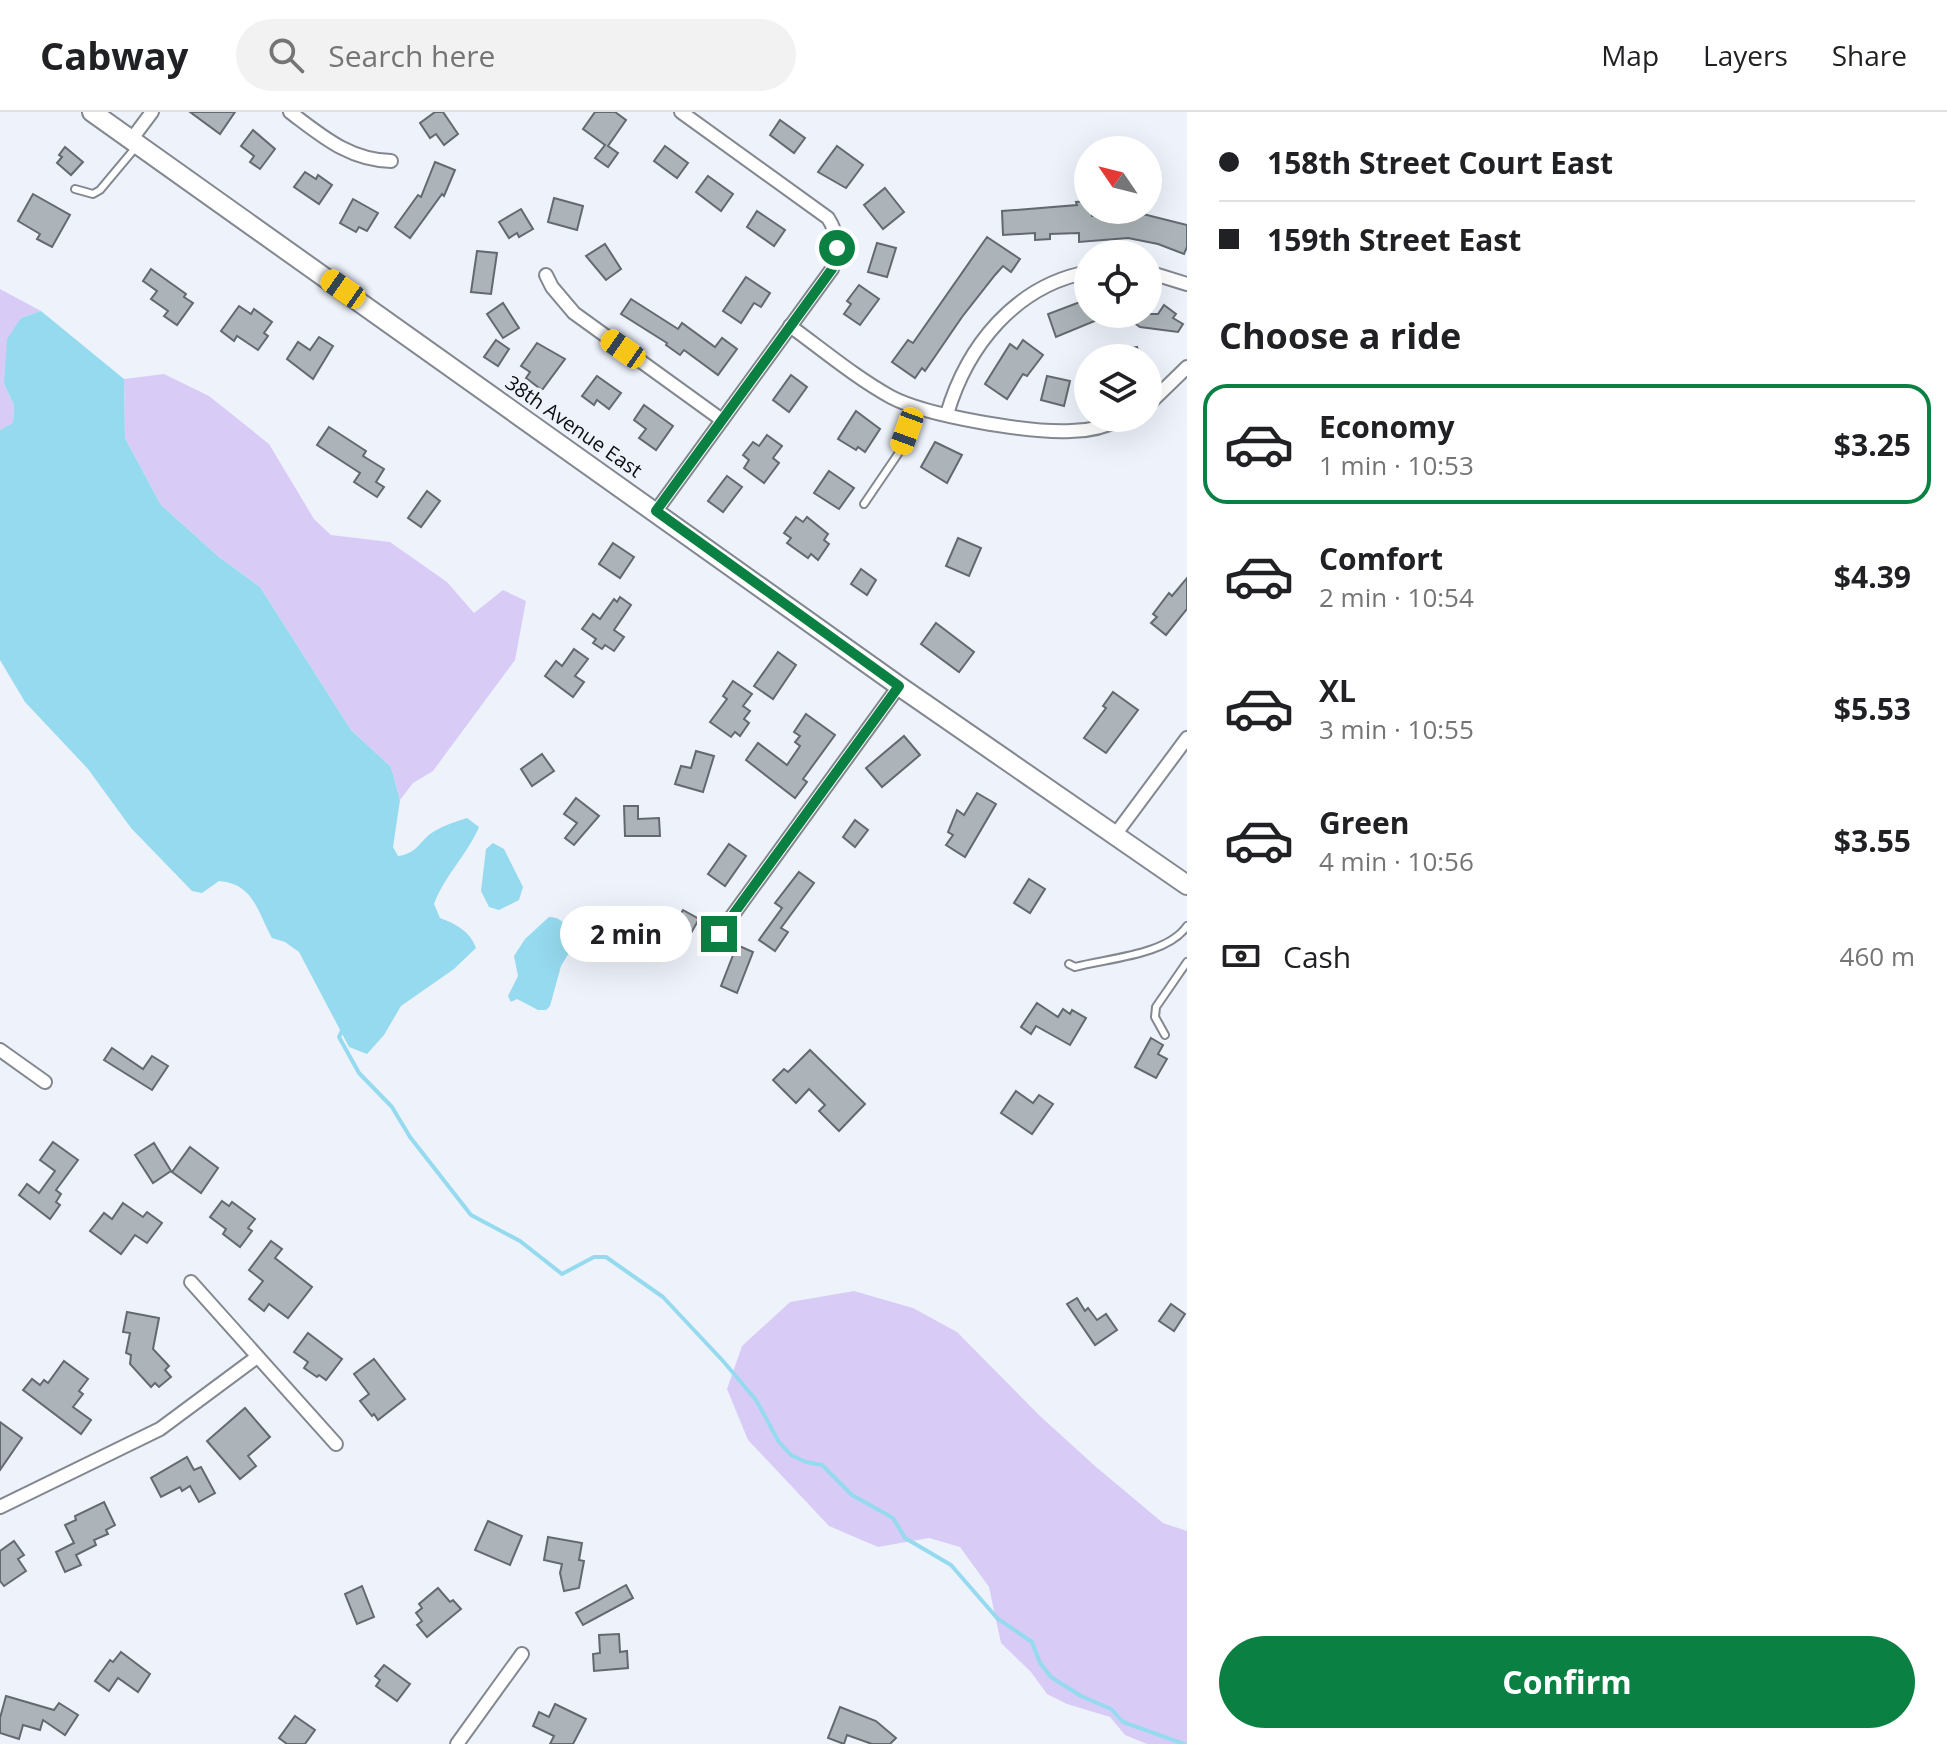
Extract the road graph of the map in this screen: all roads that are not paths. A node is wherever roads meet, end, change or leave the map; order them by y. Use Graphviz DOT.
graph roads {
  1 [pos="92,112"];
  2 [pos="152,112"];
  3 [pos="290,112"];
  4 [pos="681,112"];
  5 [pos="135,142"];
  6 [pos="391,161"];
  7 [pos="75,189"];
  8 [pos="546,275"];
  9 [pos="1162,276"];
  10 [pos="1074,277"];
  11 [pos="1187,284"];
  12 [pos="790,326"];
  13 [pos="1187,367"];
  14 [pos="1162,391"];
  15 [pos="915,407"];
  16 [pos="947,414"];
  17 [pos="722,420"];
  18 [pos="1074,430"];
  19 [pos="864,504"];
  20 [pos="656,511"];
  21 [pos="899,686"];
  22 [pos="1187,738"];
  23 [pos="1115,835"];
  24 [pos="1187,885"];
  25 [pos="1187,926"];
  26 [pos="719,934"];
  27 [pos="1187,962"];
  28 [pos="1069,964"];
  29 [pos="1165,1035"];
  30 [pos="0,1050"];
  31 [pos="45,1082"];
  32 [pos="191,1282"];
  33 [pos="257,1357"];
  34 [pos="336,1444"];
  35 [pos="0,1507"];
  36 [pos="522,1654"];
  37 [pos="457,1744"];
  1 -- 5 [label="street, 38th Avenue East"];
  2 -- 5 [label="street"];
  3 -- 6 [label="street"];
  4 -- 12 [label="street"];
  5 -- 7 [label="lane"];
  5 -- 20 [label="street, 38th Avenue East"];
  8 -- 17 [label="street"];
  9 -- 11 [label="street"];
  10 -- 16 [label="street"];
  12 -- 15 [label="street"];
  12 -- 17 [label="street"];
  13 -- 14 [label="street"];
  15 -- 16 [label="street"];
  15 -- 19 [label="lane"];
  16 -- 18 [label="street"];
  17 -- 20 [label="street"];
  20 -- 21 [label="street, 38th Avenue East"];
  21 -- 23 [label="street, 38th Avenue East"];
  21 -- 26 [label="street"];
  22 -- 23 [label="street"];
  23 -- 24 [label="street, 38th Avenue East"];
  25 -- 28 [label="lane"];
  27 -- 29 [label="lane"];
  30 -- 31 [label="street"];
  32 -- 33 [label="street"];
  33 -- 34 [label="street"];
  33 -- 35 [label="street"];
  36 -- 37 [label="street"];
}
